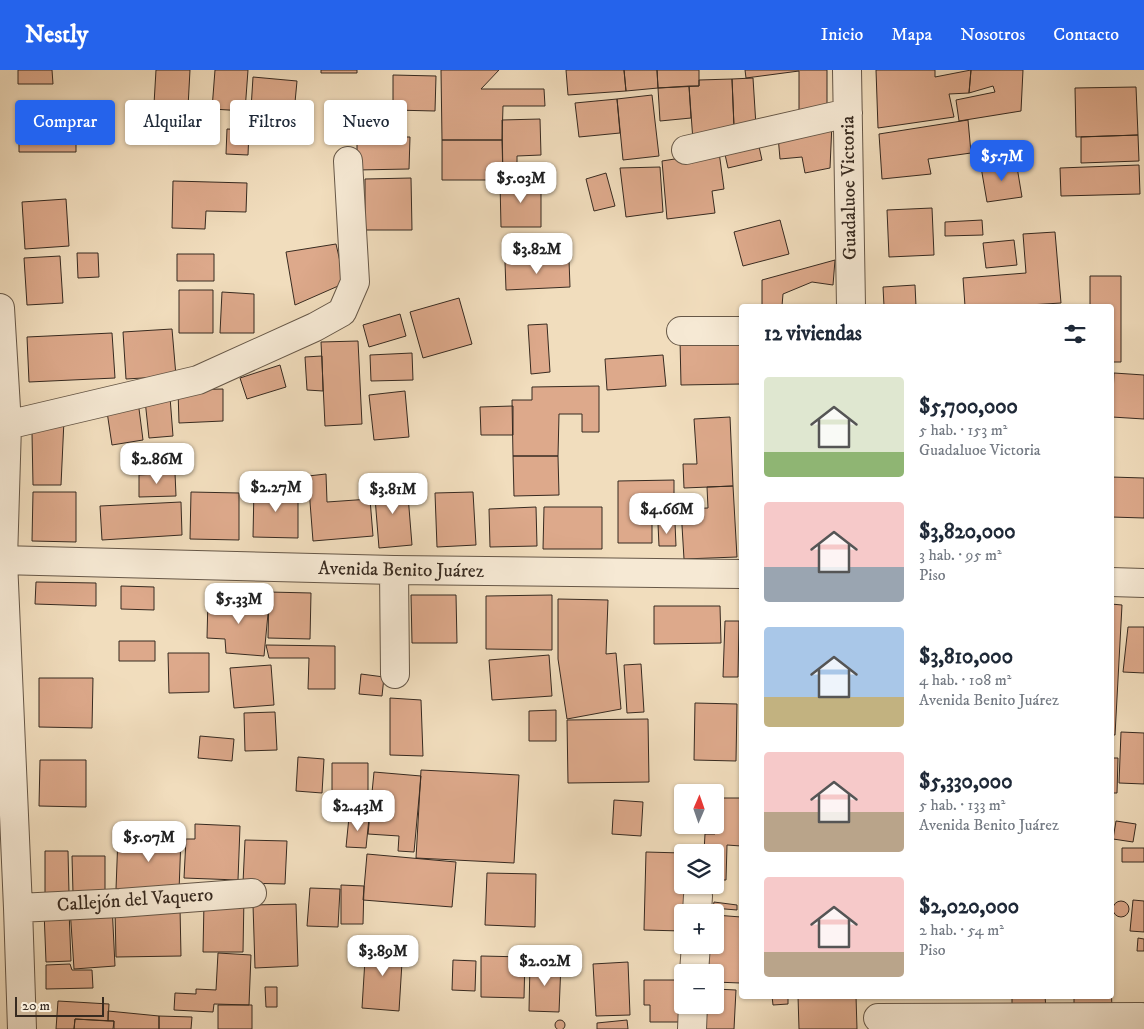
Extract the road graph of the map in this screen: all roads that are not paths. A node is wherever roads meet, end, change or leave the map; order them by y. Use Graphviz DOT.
graph roads {
  1 [pos="847,70"];
  2 [pos="848,113"];
  3 [pos="686,150"];
  4 [pos="348,162"];
  5 [pos="851,304"];
  6 [pos="0,308"];
  7 [pos="681,331"];
  8 [pos="739,331"];
  9 [pos="7,425"];
  10 [pos="2,560"];
  11 [pos="394,570"];
  12 [pos="739,574"];
  13 [pos="1114,582"];
  14 [pos="1144,583"];
  15 [pos="395,674"];
  16 [pos="252,893"];
  17 [pos="18,908"];
  18 [pos="9,940"];
  19 [pos="693,1014"];
  20 [pos="878,1014"];
  21 [pos="1142,1023"];
  22 [pos="22,1029"];
  23 [pos="692,1029"];
  1 -- 2 [label="street, Guadaluoe Victoria"];
  2 -- 3 [label="street"];
  2 -- 5 [label="street, Guadaluoe Victoria"];
  4 -- 9 [label="street"];
  6 -- 9 [label="street"];
  7 -- 8 [label="street"];
  9 -- 10 [label="street"];
  10 -- 11 [label="street, Avenida Benito Juárez"];
  10 -- 17 [label="street"];
  11 -- 12 [label="street, Avenida Benito Juárez"];
  11 -- 15 [label="street"];
  13 -- 14 [label="street"];
  16 -- 17 [label="street, Callejón del Vaquero"];
  17 -- 18 [label="street"];
  18 -- 22 [label="street"];
  19 -- 23 [label="street"];
  20 -- 21 [label="street"];
}
